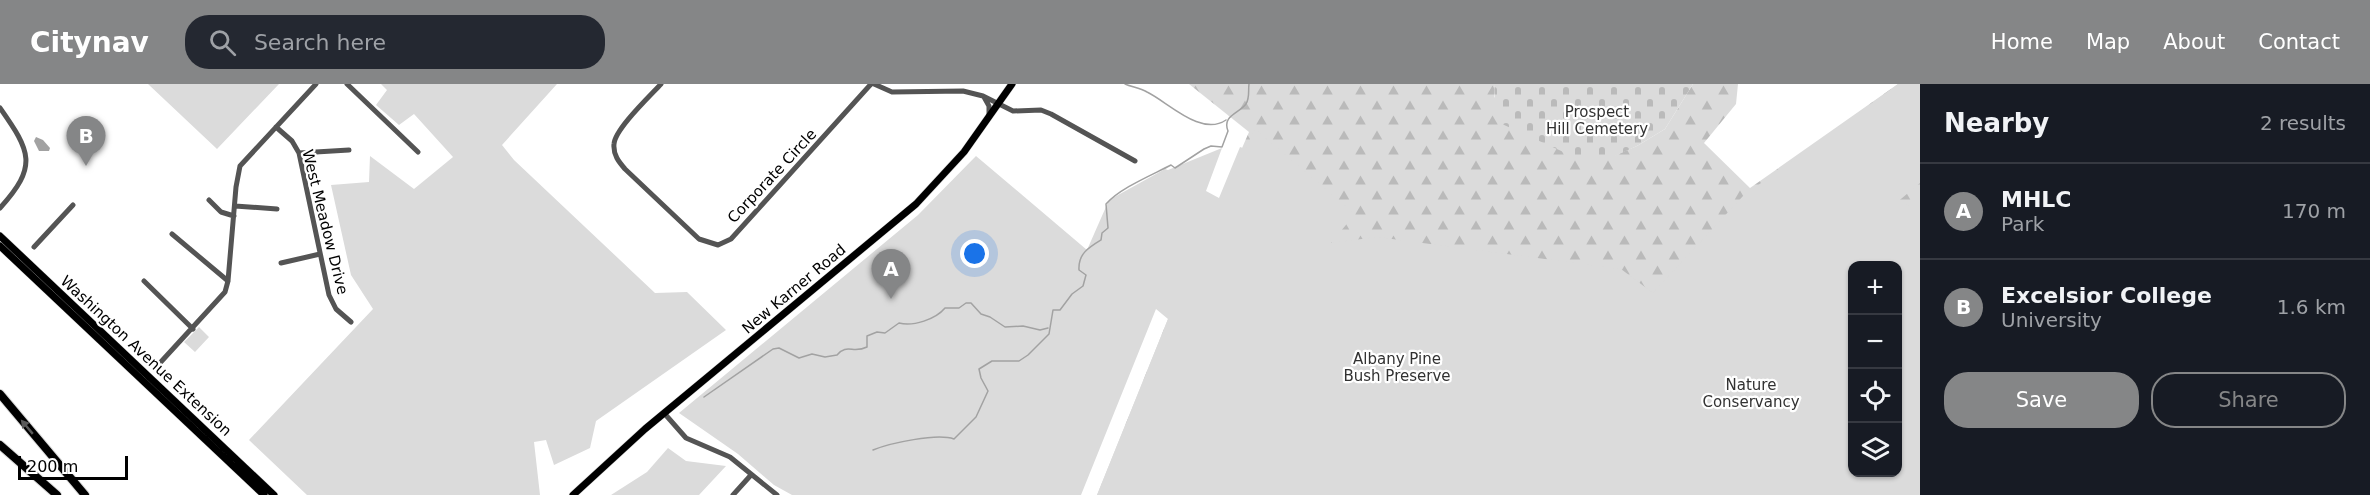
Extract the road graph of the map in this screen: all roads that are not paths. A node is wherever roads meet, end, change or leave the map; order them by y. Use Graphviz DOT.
graph roads {
  1 [pos="316,84"];
  2 [pos="347,84"];
  3 [pos="661,84"];
  4 [pos="872,84"];
  5 [pos="1012,84"];
  6 [pos="983,96"];
  7 [pos="999,103"];
  8 [pos="0,108"];
  9 [pos="988,119"];
  10 [pos="276,127"];
  11 [pos="349,150"];
  12 [pos="418,152"];
  13 [pos="299,153"];
  14 [pos="1135,161"];
  15 [pos="209,200"];
  16 [pos="73,205"];
  17 [pos="235,206"];
  18 [pos="0,208"];
  19 [pos="277,209"];
  20 [pos="234,216"];
  21 [pos="172,234"];
  22 [pos="0,236"];
  23 [pos="0,246"];
  24 [pos="34,247"];
  25 [pos="320,254"];
  26 [pos="281,263"];
  27 [pos="144,281"];
  28 [pos="228,281"];
  29 [pos="351,322"];
  30 [pos="193,329"];
  31 [pos="159,364"];
  32 [pos="0,394"];
  33 [pos="664,413"];
  34 [pos="0,445"];
  35 [pos="751,475"];
  36 [pos="57,495"];
  37 [pos="85,495"];
  38 [pos="264,495"];
  39 [pos="274,495"];
  40 [pos="573,495"];
  41 [pos="733,495"];
  42 [pos="777,495"];
  1 -- 10 [label="street"];
  2 -- 12 [label="street"];
  3 -- 4 [label="street, Corporate Circle"];
  4 -- 6 [label="street, Corporate Circle"];
  5 -- 7 [label="main road, New Karner Road"];
  6 -- 7 [label="street, Corporate Circle"];
  6 -- 9 [label="street"];
  7 -- 9 [label="main road, New Karner Road"];
  7 -- 14 [label="street, Corporate Circle"];
  8 -- 18 [label="street"];
  9 -- 33 [label="main road, New Karner Road"];
  10 -- 13 [label="street, West Meadow Drive"];
  10 -- 17 [label="street"];
  11 -- 13 [label="street"];
  13 -- 25 [label="street, West Meadow Drive"];
  15 -- 20 [label="street"];
  16 -- 24 [label="street"];
  17 -- 19 [label="street"];
  17 -- 20 [label="street"];
  20 -- 28 [label="street"];
  21 -- 28 [label="street"];
  22 -- 39 [label="main road, Washington Avenue Extension"];
  23 -- 38 [label="main road, Washington Avenue Extension"];
  25 -- 26 [label="street"];
  25 -- 29 [label="street, West Meadow Drive"];
  27 -- 30 [label="street"];
  28 -- 30 [label="street"];
  30 -- 31 [label="street"];
  37 -- 32 [label="highway, one-way"];
  33 -- 35 [label="street"];
  33 -- 40 [label="main road, New Karner Road"];
  34 -- 36 [label="highway"];
  35 -- 41 [label="street"];
  35 -- 42 [label="street"];
}
